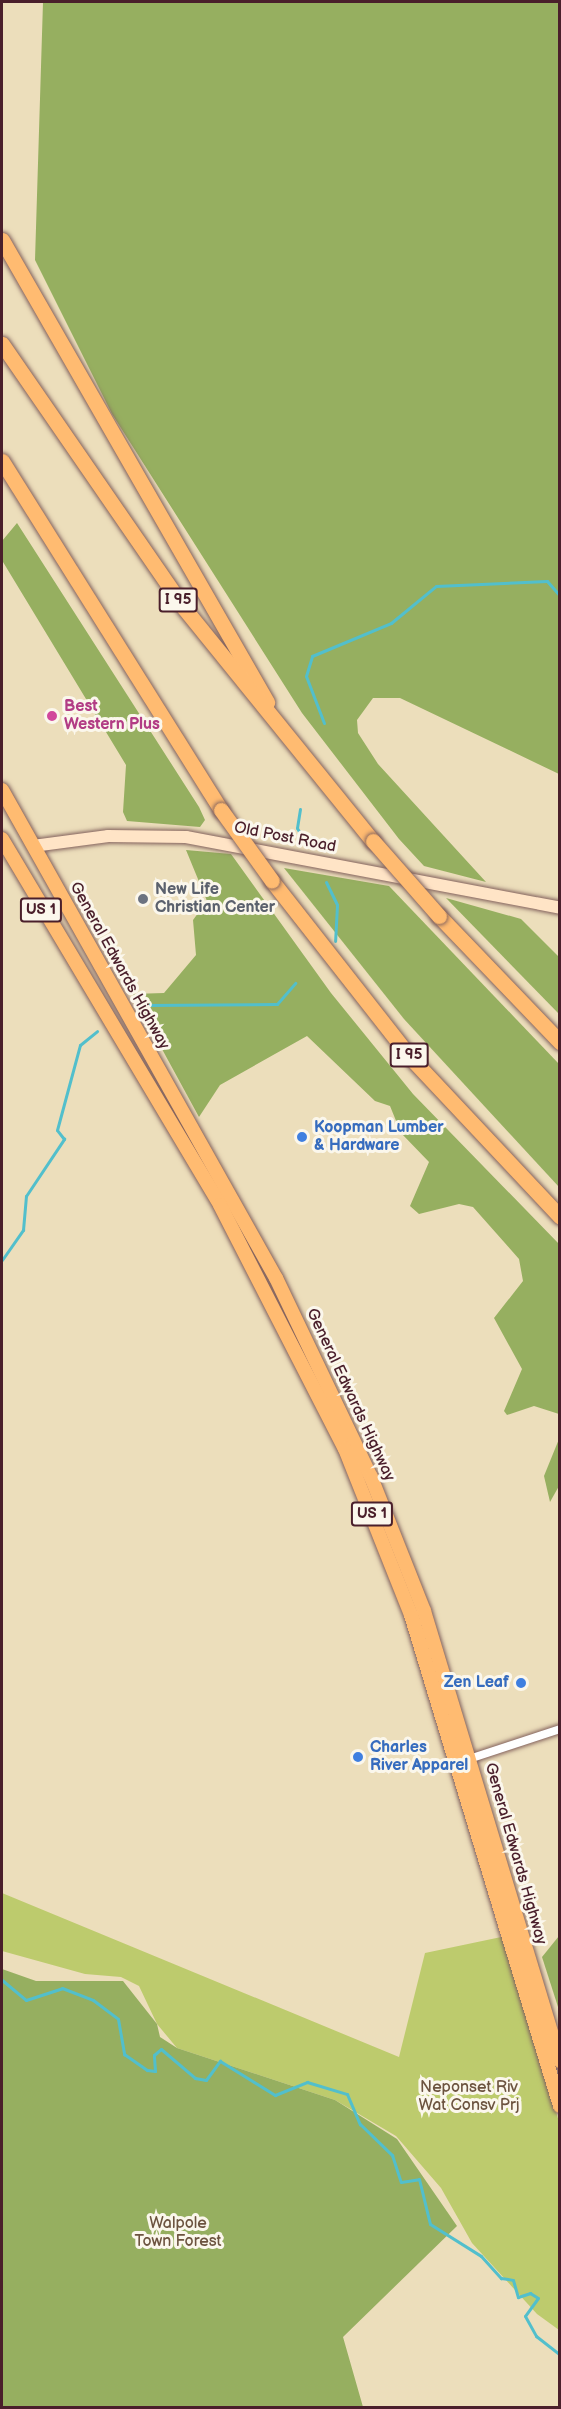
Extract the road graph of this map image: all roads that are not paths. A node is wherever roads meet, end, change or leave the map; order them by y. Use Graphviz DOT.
graph roads {
  1 [pos="2,240"];
  2 [pos="2,344"];
  3 [pos="2,461"];
  4 [pos="285,736"];
  5 [pos="2,790"];
  6 [pos="3,846"];
  7 [pos="33,846"];
  8 [pos="560,908"];
  9 [pos="560,1042"];
  10 [pos="560,1217"];
  11 [pos="560,1729"];
  12 [pos="469,1759"];
  13 [pos="560,2061"];
  14 [pos="560,2106"];
  1 -- 4 [label="highway"];
  2 -- 4 [label="highway, I 95"];
  3 -- 10 [label="highway, I 95, bridge"];
  4 -- 9 [label="highway, I 95, bridge"];
  5 -- 7 [label="main road, General Edwards Highway / US 1"];
  6 -- 7 [label="main road, Old Post Road"];
  6 -- 14 [label="main road, General Edwards Highway / US 1"];
  7 -- 8 [label="main road, Old Post Road"];
  7 -- 12 [label="main road, General Edwards Highway / US 1"];
  11 -- 12 [label="street"];
  12 -- 13 [label="main road, General Edwards Highway / US 1"];
}
